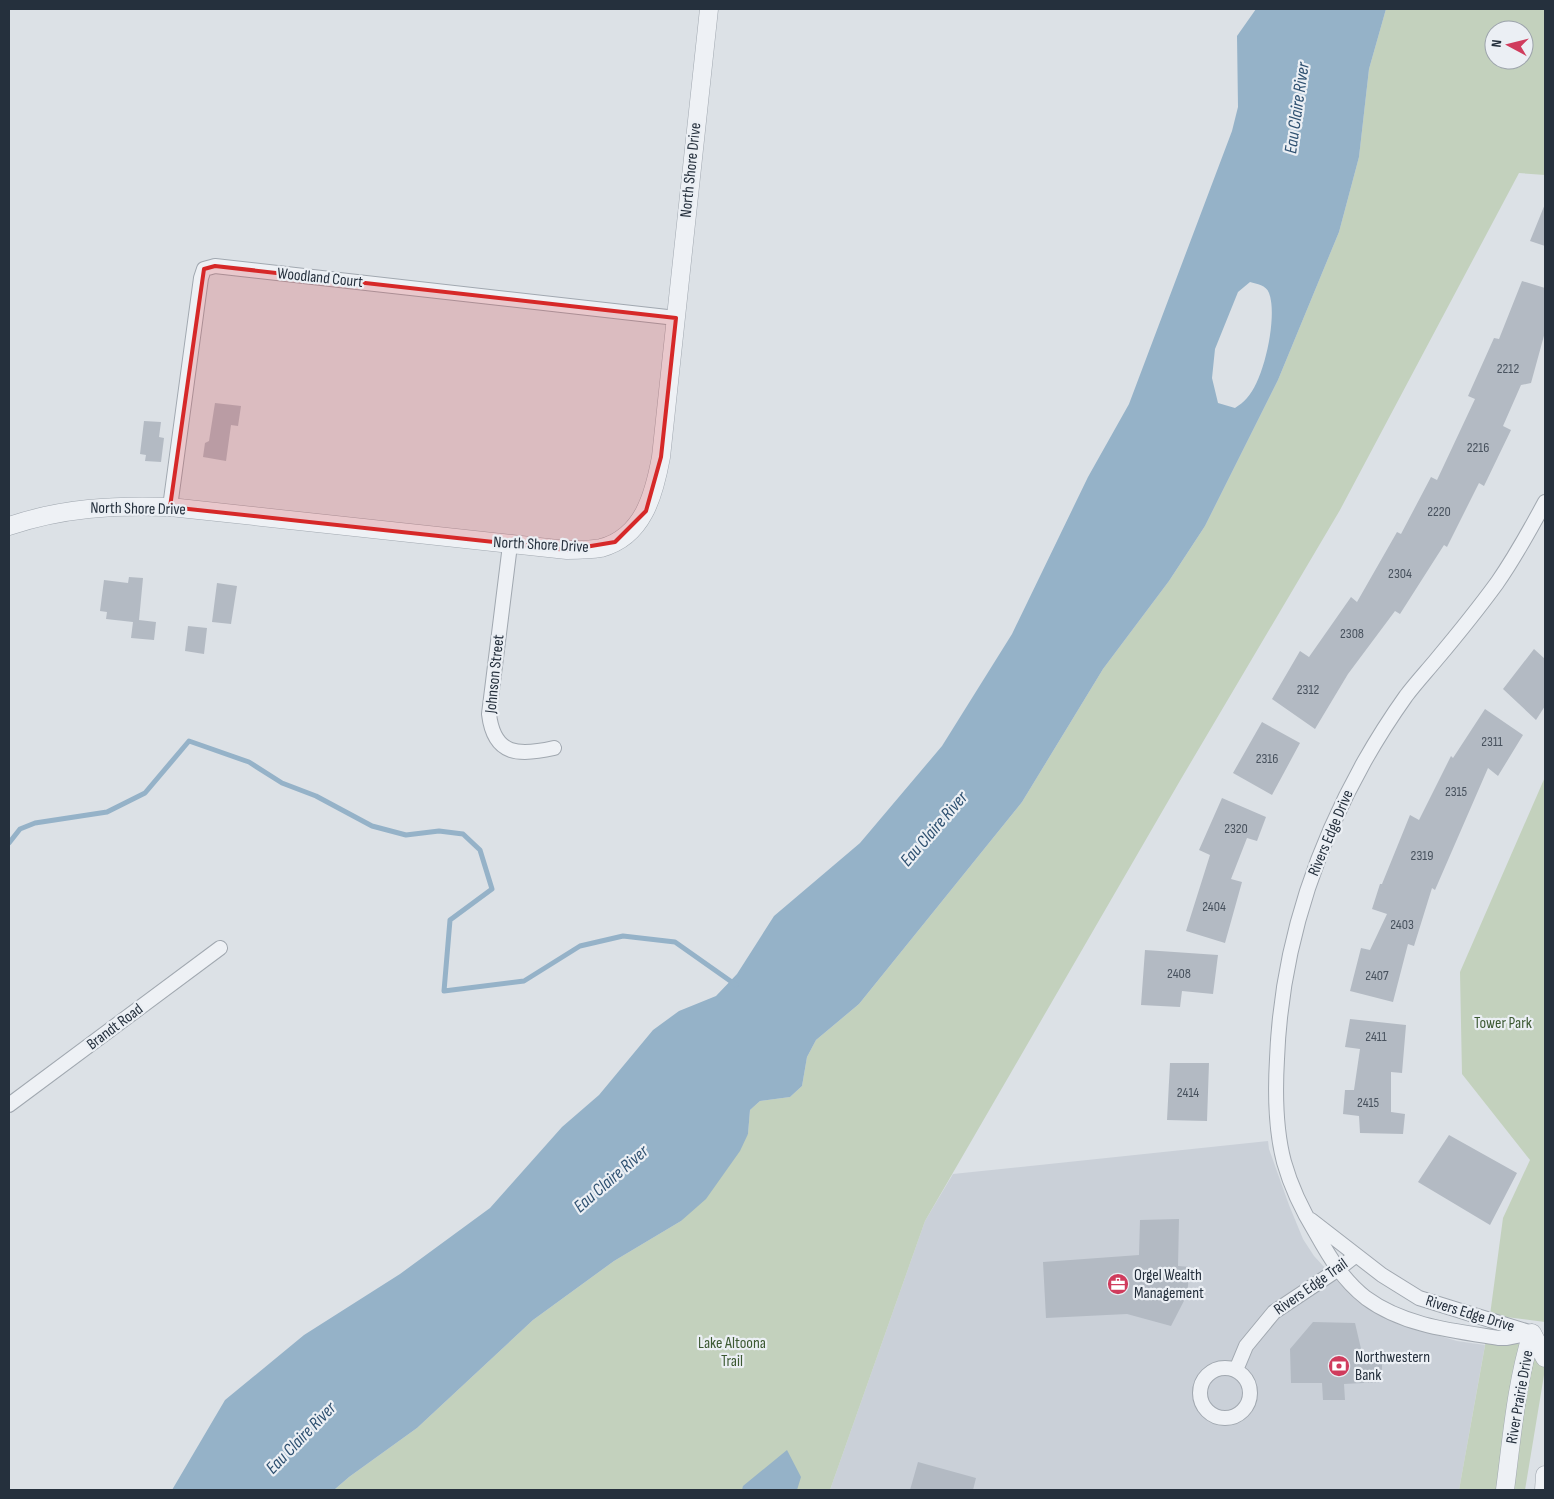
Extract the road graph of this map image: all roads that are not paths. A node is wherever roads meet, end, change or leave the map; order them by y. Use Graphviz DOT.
graph roads {
  1 [pos="709,9"];
  2 [pos="676,318"];
  3 [pos="1545,502"];
  4 [pos="170,507"];
  5 [pos="9,526"];
  6 [pos="510,545"];
  7 [pos="554,748"];
  8 [pos="220,948"];
  9 [pos="9,1105"];
  10 [pos="1305,1215"];
  11 [pos="1355,1256"];
  12 [pos="1338,1270"];
  13 [pos="1539,1334"];
  14 [pos="1545,1358"];
  15 [pos="1236,1370"];
  16 [pos="1545,1475"];
  17 [pos="1505,1490"];
  18 [pos="1544,1490"];
  1 -- 2 [label="street, North Shore Drive"];
  2 -- 4 [label="street, Woodland Court"];
  2 -- 6 [label="street, North Shore Drive"];
  3 -- 10 [label="street, Rivers Edge Drive"];
  4 -- 5 [label="street, North Shore Drive"];
  4 -- 6 [label="street, North Shore Drive"];
  6 -- 7 [label="street, Johnson Street"];
  8 -- 9 [label="street, Brandt Road"];
  10 -- 11 [label="street, Rivers Edge Drive"];
  10 -- 12 [label="street, Rivers Edge Drive"];
  11 -- 12 [label="street, Rivers Edge Trail"];
  11 -- 13 [label="street, Rivers Edge Drive"];
  12 -- 13 [label="street, Rivers Edge Drive"];
  12 -- 15 [label="street, Rivers Edge Trail"];
  13 -- 14 [label="street, River Prairie Drive"];
  13 -- 17 [label="street, River Prairie Drive"];
  16 -- 18 [label="street"];
}
